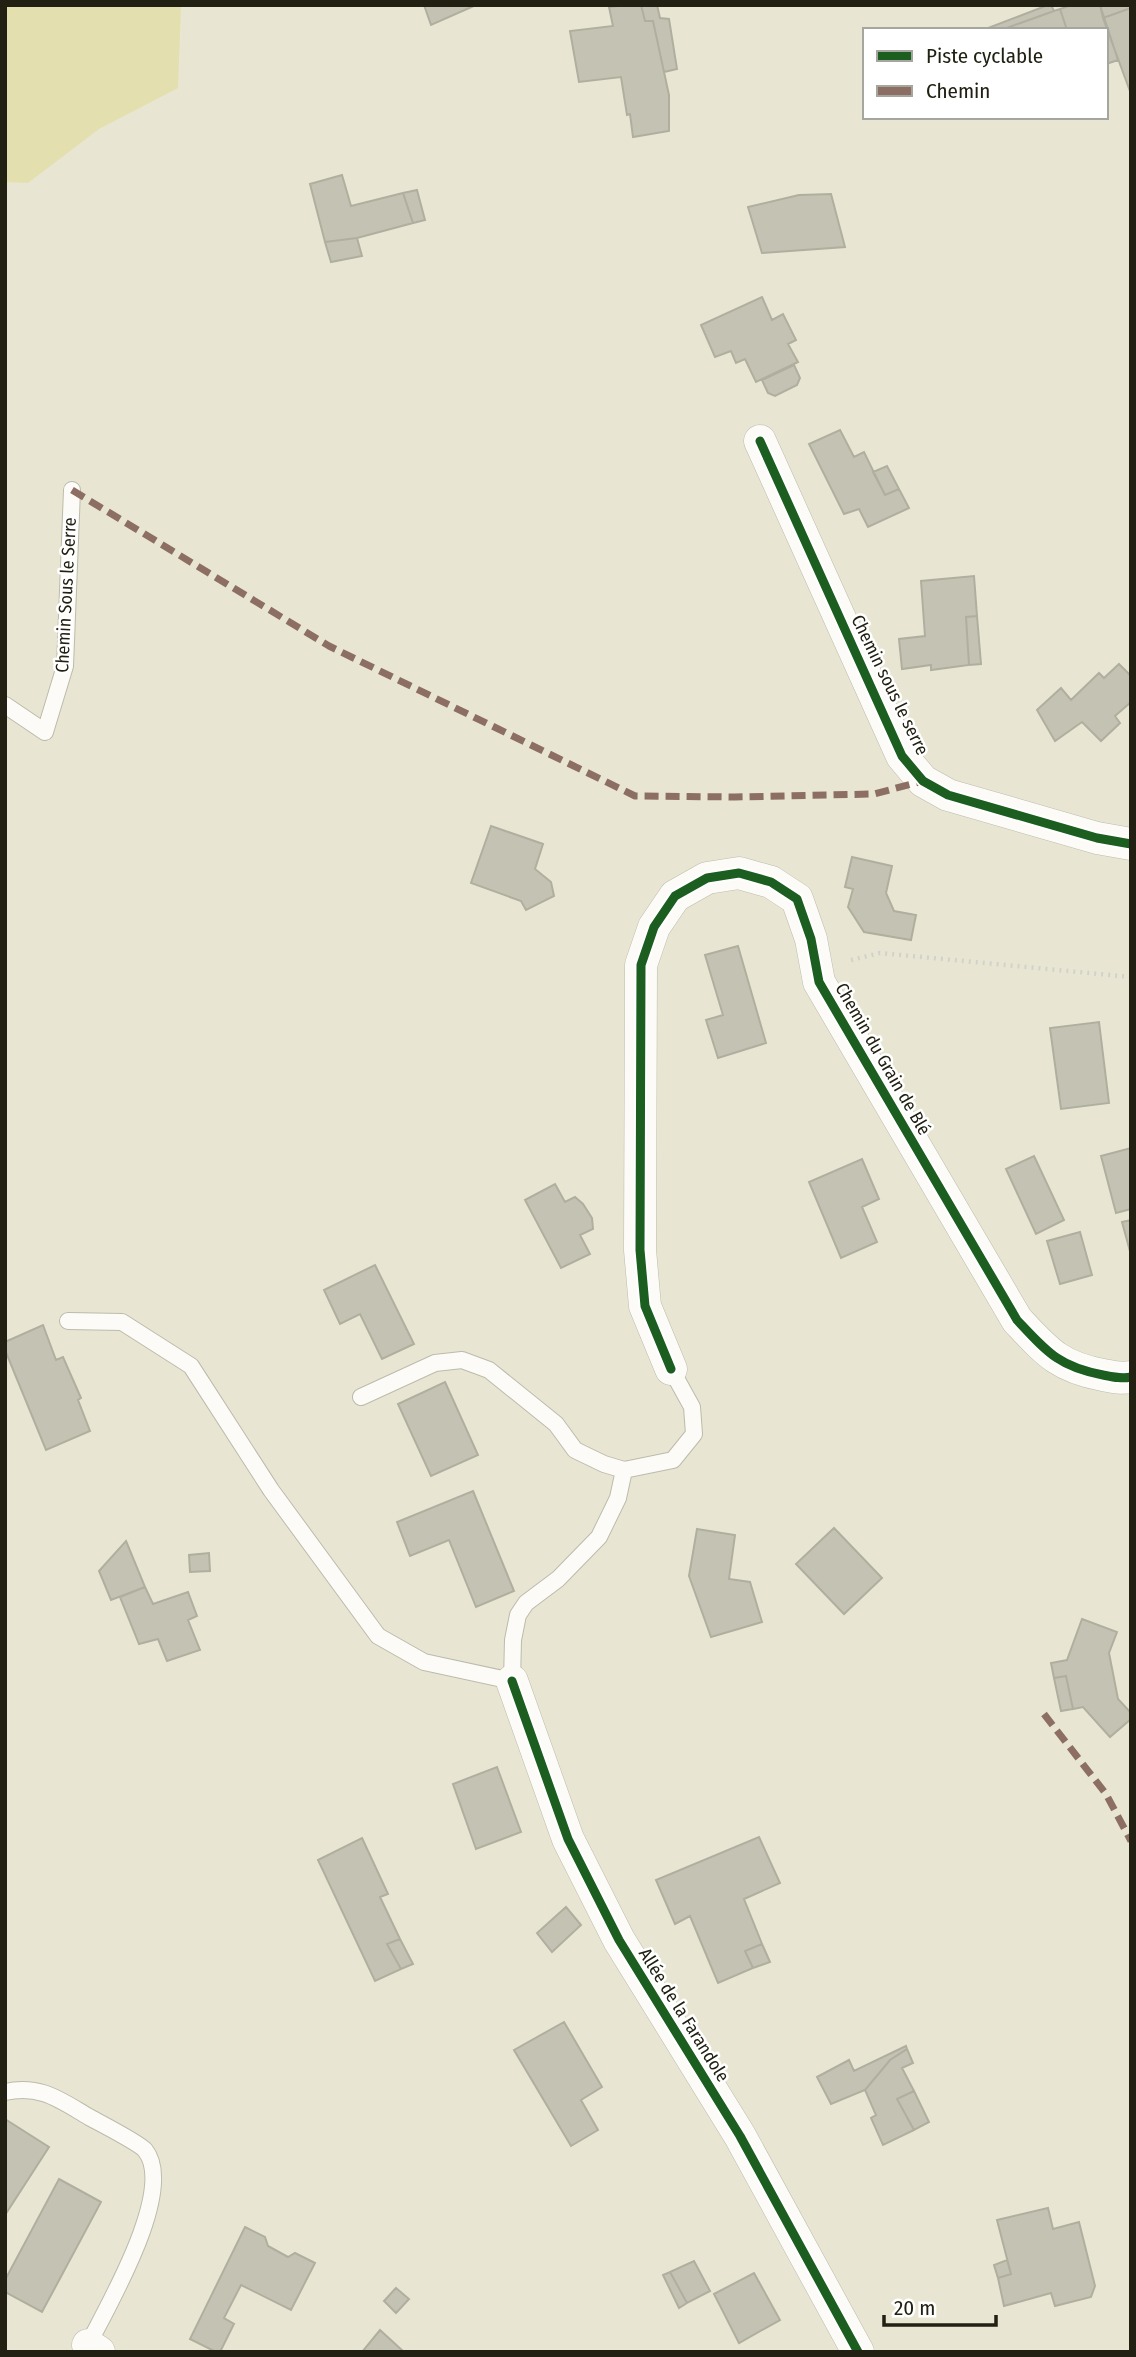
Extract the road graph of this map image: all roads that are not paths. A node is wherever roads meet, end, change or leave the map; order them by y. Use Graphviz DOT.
graph roads {
  1 [pos="760,440"];
  2 [pos="72,490"];
  3 [pos="5,705"];
  4 [pos="1131,844"];
  5 [pos="68,1321"];
  6 [pos="671,1369"];
  7 [pos="1131,1377"];
  8 [pos="361,1397"];
  9 [pos="624,1471"];
  10 [pos="512,1681"];
  11 [pos="5,2092"];
  12 [pos="94,2348"];
  13 [pos="858,2352"];
  1 -- 4 [label="street, Chemin sous le serre"];
  2 -- 3 [label="lane, Chemin Sous le Serre"];
  5 -- 10 [label="lane"];
  6 -- 7 [label="street, Chemin du Grain de Blé"];
  6 -- 9 [label="lane"];
  8 -- 9 [label="lane"];
  9 -- 10 [label="lane"];
  10 -- 13 [label="street, Allée de la Farandole"];
  11 -- 12 [label="lane"];
}
